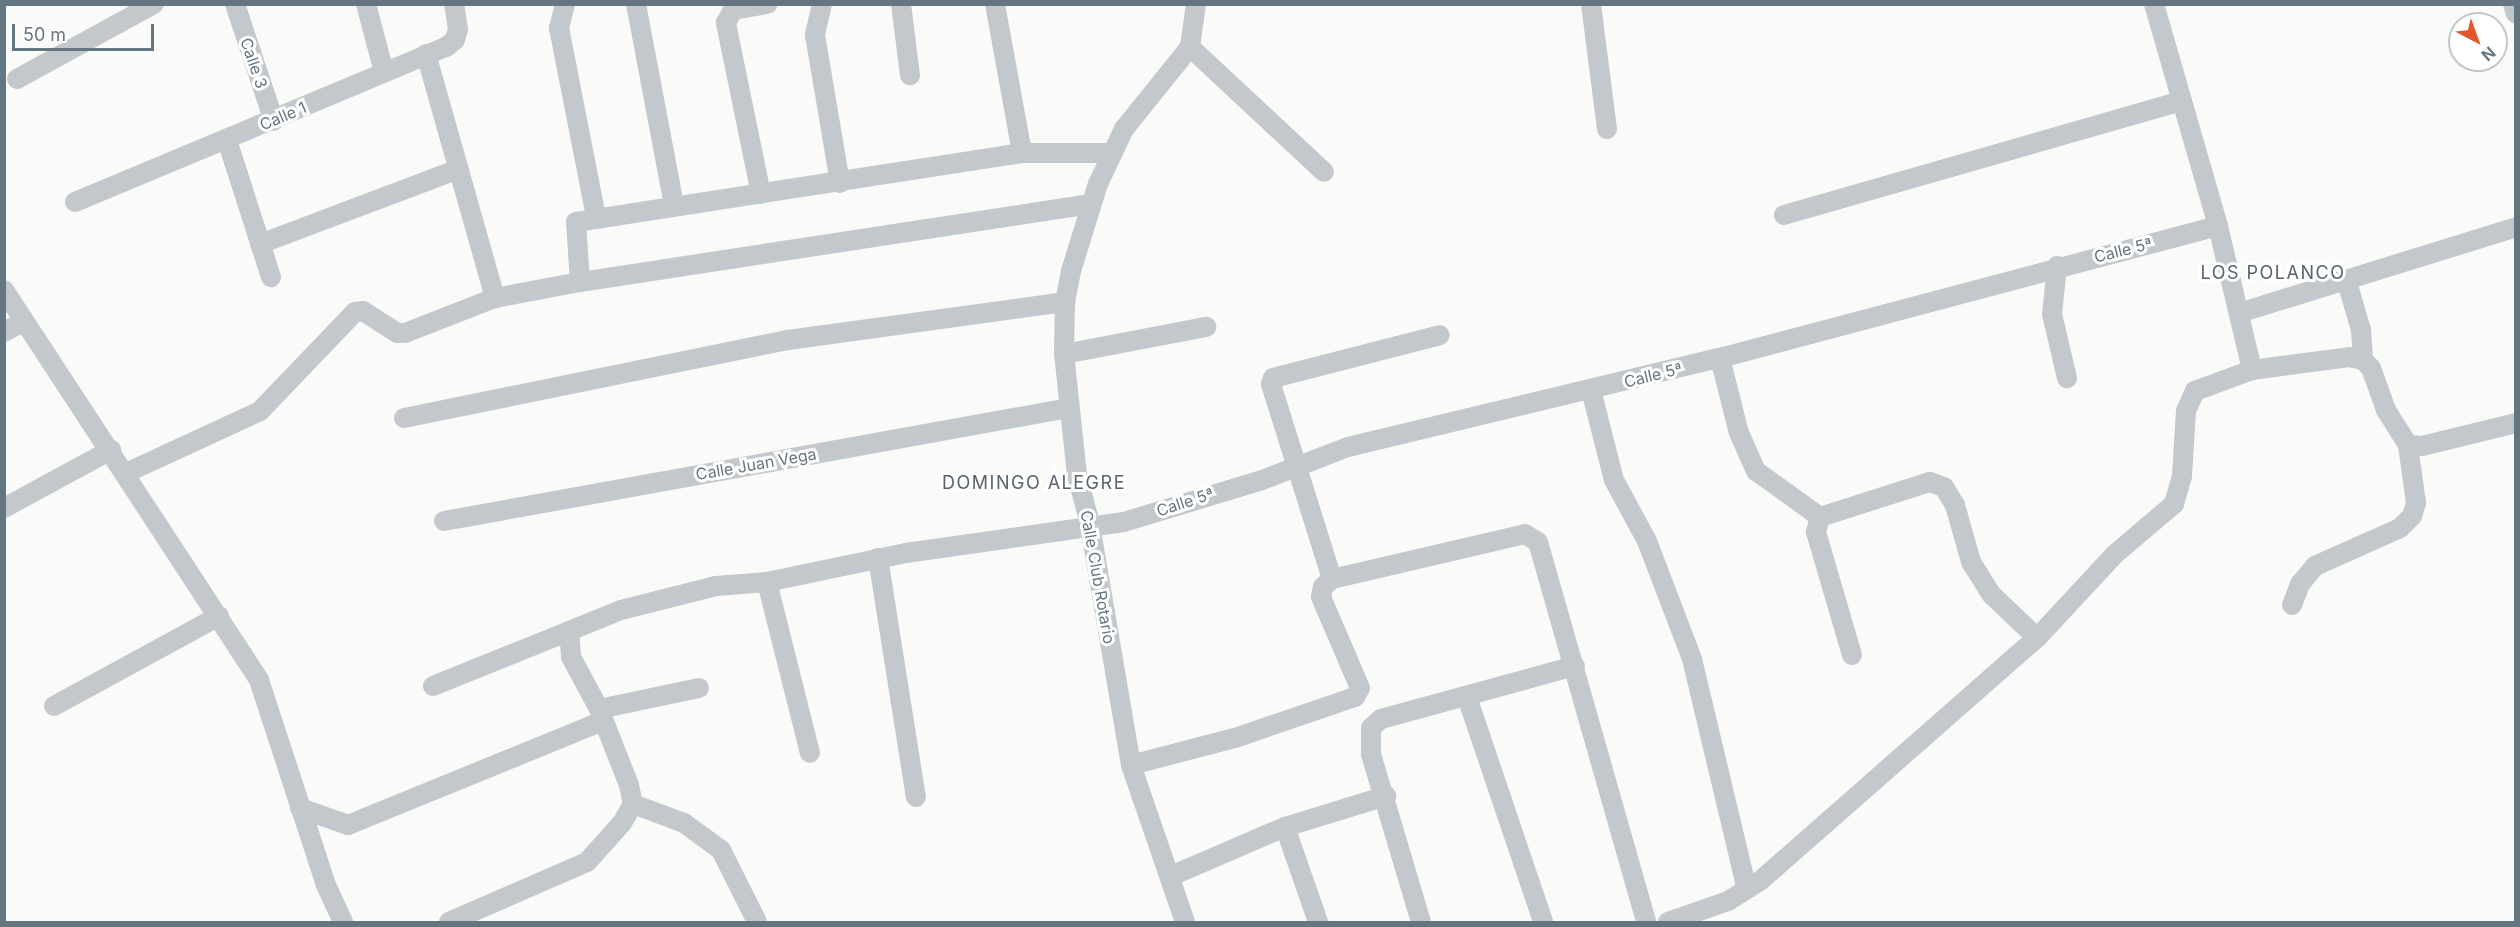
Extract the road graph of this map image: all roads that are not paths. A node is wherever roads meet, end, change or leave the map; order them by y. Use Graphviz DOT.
graph roads {
  1 [pos="154,4"];
  2 [pos="235,4"];
  3 [pos="366,4"];
  4 [pos="454,4"];
  5 [pos="566,4"];
  6 [pos="636,4"];
  7 [pos="767,4"];
  8 [pos="822,4"];
  9 [pos="902,4"];
  10 [pos="995,4"];
  11 [pos="1196,4"];
  12 [pos="1591,4"];
  13 [pos="2154,4"];
  14 [pos="2513,4"];
  15 [pos="2516,14"];
  16 [pos="1190,47"];
  17 [pos="426,54"];
  18 [pos="384,72"];
  19 [pos="910,75"];
  20 [pos="17,79"];
  21 [pos="2182,101"];
  22 [pos="274,121"];
  23 [pos="1607,129"];
  24 [pos="227,140"];
  25 [pos="1022,153"];
  26 [pos="1111,153"];
  27 [pos="459,169"];
  28 [pos="1324,172"];
  29 [pos="840,183"];
  30 [pos="761,194"];
  31 [pos="75,202"];
  32 [pos="1091,204"];
  33 [pos="674,206"];
  34 [pos="1784,215"];
  35 [pos="596,217"];
  36 [pos="2218,226"];
  37 [pos="2516,227"];
  38 [pos="260,244"];
  39 [pos="2057,266"];
  40 [pos="271,277"];
  41 [pos="580,282"];
  42 [pos="2347,282"];
  43 [pos="4,290"];
  44 [pos="495,298"];
  45 [pos="1065,302"];
  46 [pos="2239,313"];
  47 [pos="23,322"];
  48 [pos="1206,327"];
  49 [pos="4,332"];
  50 [pos="1440,334"];
  51 [pos="1064,354"];
  52 [pos="1720,358"];
  53 [pos="2363,360"];
  54 [pos="2252,370"];
  55 [pos="2067,378"];
  56 [pos="1591,390"];
  57 [pos="1069,408"];
  58 [pos="404,418"];
  59 [pos="2516,423"];
  60 [pos="2408,445"];
  61 [pos="111,450"];
  62 [pos="1298,466"];
  63 [pos="126,473"];
  64 [pos="4,508"];
  65 [pos="1820,517"];
  66 [pos="444,520"];
  67 [pos="1090,524"];
  68 [pos="878,558"];
  69 [pos="1332,579"];
  70 [pos="767,582"];
  71 [pos="2292,604"];
  72 [pos="219,616"];
  73 [pos="569,631"];
  74 [pos="2037,638"];
  75 [pos="1852,655"];
  76 [pos="1575,666"];
  77 [pos="433,686"];
  78 [pos="699,688"];
  79 [pos="1355,697"];
  80 [pos="1467,697"];
  81 [pos="54,706"];
  82 [pos="601,715"];
  83 [pos="1371,728"];
  84 [pos="810,753"];
  85 [pos="1131,765"];
  86 [pos="1386,796"];
  87 [pos="916,797"];
  88 [pos="633,804"];
  89 [pos="300,808"];
  90 [pos="1285,827"];
  91 [pos="1172,876"];
  92 [pos="1747,889"];
  93 [pos="343,922"];
  94 [pos="449,922"];
  95 [pos="758,922"];
  96 [pos="1185,922"];
  97 [pos="1318,922"];
  98 [pos="1421,922"];
  99 [pos="1543,922"];
  100 [pos="1646,922"];
  101 [pos="1668,922"];
  1 -- 20 [label="street"];
  2 -- 22 [label="street, Calle 3"];
  3 -- 18 [label="street"];
  4 -- 17 [label="street, Calle 1"];
  5 -- 35 [label="street"];
  6 -- 33 [label="street"];
  7 -- 30 [label="street"];
  8 -- 29 [label="street"];
  9 -- 19 [label="street"];
  10 -- 25 [label="street"];
  11 -- 16 [label="street"];
  12 -- 23 [label="street"];
  13 -- 21 [label="street"];
  14 -- 15 [label="street"];
  16 -- 26 [label="street, Calle Club Rotario"];
  16 -- 28 [label="street"];
  17 -- 18 [label="street, Calle 1"];
  17 -- 27 [label="street"];
  18 -- 22 [label="street, Calle 1"];
  21 -- 34 [label="street"];
  21 -- 36 [label="street"];
  22 -- 24 [label="street, Calle 1"];
  24 -- 31 [label="street, Calle 1"];
  24 -- 38 [label="street"];
  25 -- 26 [label="street"];
  25 -- 29 [label="street"];
  26 -- 32 [label="street, Calle Club Rotario"];
  27 -- 38 [label="street"];
  27 -- 44 [label="street"];
  29 -- 30 [label="street"];
  30 -- 33 [label="street"];
  32 -- 41 [label="street"];
  32 -- 45 [label="street, Calle Club Rotario"];
  33 -- 35 [label="street"];
  35 -- 41 [label="street"];
  36 -- 39 [label="street, Calle 5ª"];
  36 -- 46 [label="street"];
  37 -- 42 [label="street"];
  38 -- 40 [label="street"];
  39 -- 52 [label="street, Calle 5ª"];
  39 -- 55 [label="street"];
  41 -- 44 [label="street"];
  42 -- 46 [label="street"];
  42 -- 53 [label="street"];
  43 -- 47 [label="street"];
  44 -- 63 [label="street"];
  45 -- 51 [label="street, Calle Club Rotario"];
  45 -- 58 [label="street"];
  46 -- 54 [label="street"];
  47 -- 49 [label="street"];
  47 -- 61 [label="street"];
  48 -- 51 [label="street"];
  50 -- 62 [label="street"];
  51 -- 57 [label="street, Calle Club Rotario"];
  52 -- 56 [label="street, Calle 5ª"];
  52 -- 65 [label="street"];
  53 -- 54 [label="street"];
  53 -- 60 [label="street"];
  54 -- 74 [label="street"];
  56 -- 62 [label="street, Calle 5ª"];
  56 -- 92 [label="street"];
  57 -- 66 [label="street, Calle Juan Vega"];
  57 -- 67 [label="street, Calle Club Rotario"];
  59 -- 60 [label="street"];
  60 -- 71 [label="street"];
  61 -- 63 [label="street"];
  61 -- 64 [label="street"];
  62 -- 67 [label="street, Calle 5ª"];
  62 -- 69 [label="street"];
  63 -- 72 [label="street"];
  65 -- 74 [label="street"];
  65 -- 75 [label="street"];
  67 -- 68 [label="street, Calle 5ª"];
  67 -- 85 [label="street, Calle Club Rotario"];
  68 -- 70 [label="street, Calle 5ª"];
  68 -- 87 [label="street"];
  69 -- 76 [label="street"];
  69 -- 79 [label="street"];
  70 -- 73 [label="street, Calle 5ª"];
  70 -- 84 [label="street"];
  72 -- 81 [label="street"];
  72 -- 89 [label="street"];
  73 -- 77 [label="street, Calle 5ª"];
  73 -- 82 [label="street"];
  74 -- 92 [label="street"];
  76 -- 80 [label="street"];
  76 -- 100 [label="street"];
  78 -- 82 [label="street"];
  79 -- 83 [label="street"];
  79 -- 85 [label="street"];
  80 -- 83 [label="street"];
  80 -- 99 [label="street"];
  82 -- 88 [label="street"];
  82 -- 89 [label="street"];
  83 -- 86 [label="street"];
  85 -- 91 [label="street, Calle Club Rotario"];
  86 -- 90 [label="street"];
  86 -- 98 [label="street"];
  88 -- 94 [label="street"];
  88 -- 95 [label="street"];
  89 -- 93 [label="street"];
  90 -- 91 [label="street"];
  90 -- 97 [label="street"];
  91 -- 96 [label="street, Calle Club Rotario"];
  92 -- 101 [label="street"];
}
